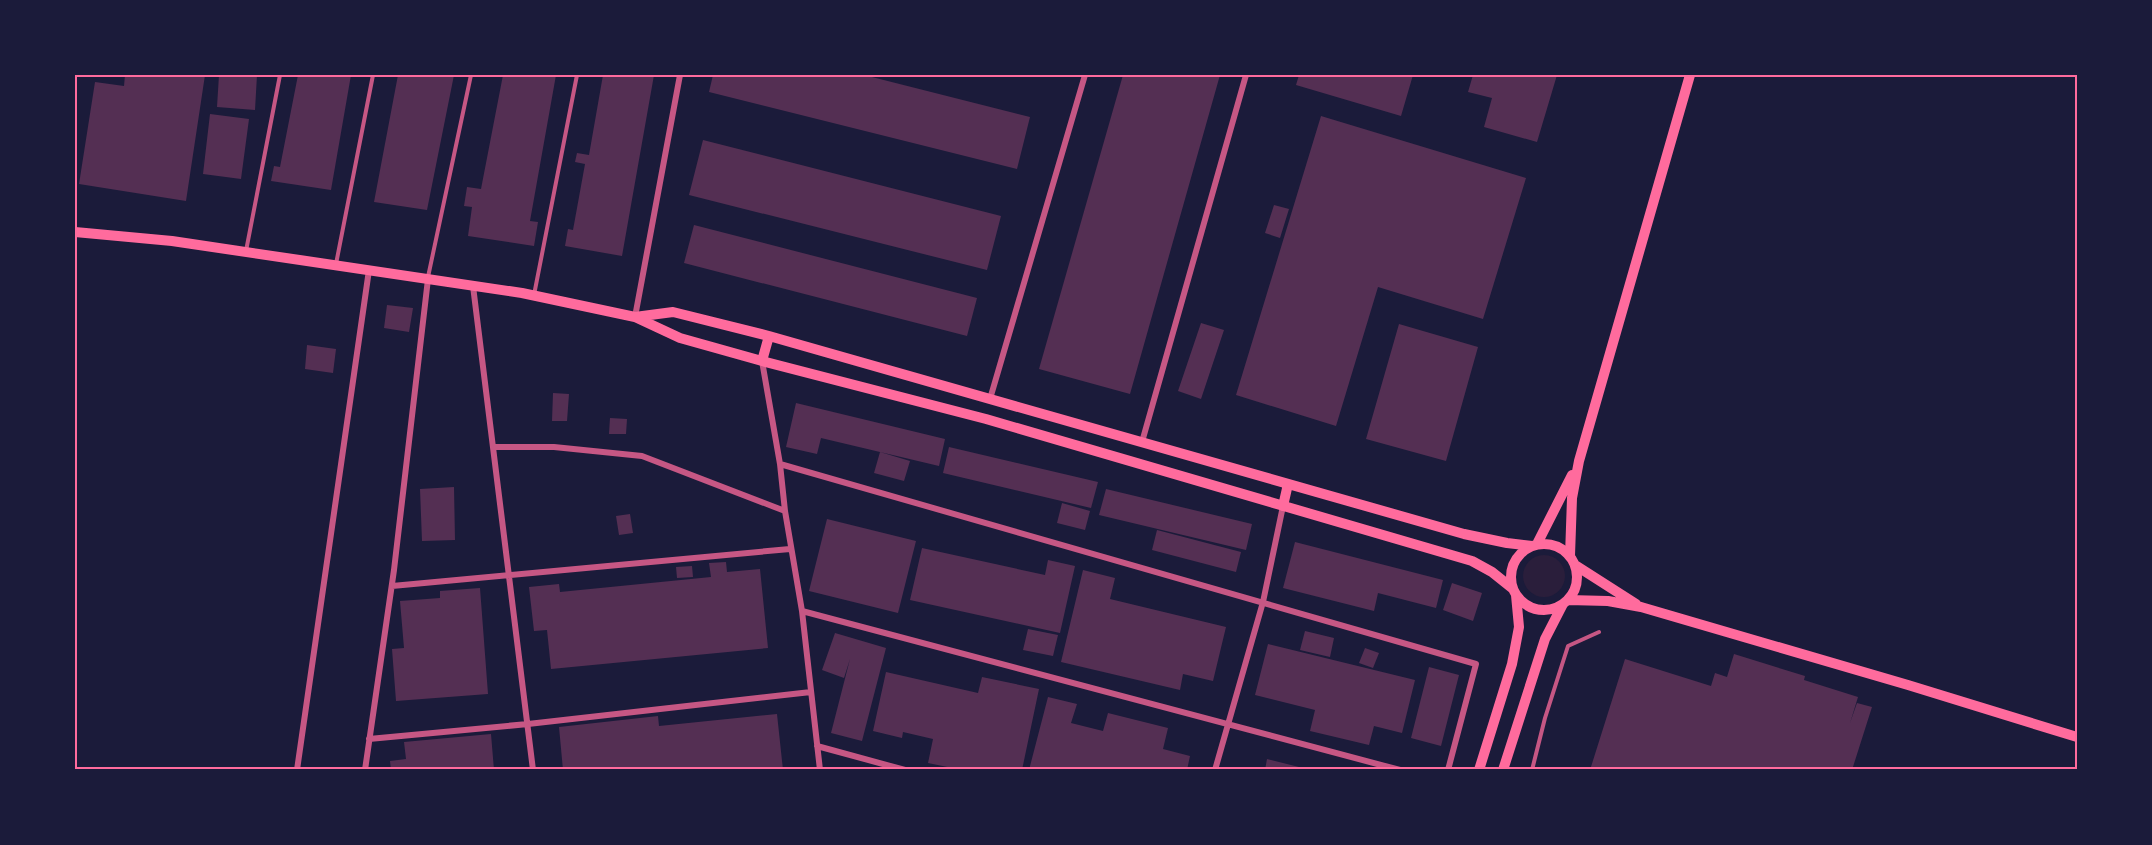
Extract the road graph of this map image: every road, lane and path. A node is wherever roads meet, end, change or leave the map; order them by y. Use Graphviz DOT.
graph roads {
  1 [pos="280,75"];
  2 [pos="373,75"];
  3 [pos="471,75"];
  4 [pos="577,75"];
  5 [pos="680,75"];
  6 [pos="1085,75"];
  7 [pos="1246,75"];
  8 [pos="1690,75"];
  9 [pos="75,232"];
  10 [pos="246,252"];
  11 [pos="336,265"];
  12 [pos="369,270"];
  13 [pos="428,279"];
  14 [pos="473,285"];
  15 [pos="534,296"];
  16 [pos="635,317"];
  17 [pos="768,336"];
  18 [pos="762,361"];
  19 [pos="990,399"];
  20 [pos="986,419"];
  21 [pos="1142,442"];
  22 [pos="493,447"];
  23 [pos="1579,461"];
  24 [pos="780,464"];
  25 [pos="1288,484"];
  26 [pos="1283,506"];
  27 [pos="785,512"];
  28 [pos="1535,545"];
  29 [pos="790,549"];
  30 [pos="1572,560"];
  31 [pos="509,574"];
  32 [pos="392,586"];
  33 [pos="1514,591"];
  34 [pos="1566,602"];
  35 [pos="1263,603"];
  36 [pos="1641,607"];
  37 [pos="802,611"];
  38 [pos="1599,632"];
  39 [pos="811,692"];
  40 [pos="528,724"];
  41 [pos="1228,724"];
  42 [pos="2077,737"];
  43 [pos="369,739"];
  44 [pos="817,746"];
  45 [pos="297,770"];
  46 [pos="365,770"];
  47 [pos="533,770"];
  48 [pos="820,770"];
  49 [pos="905,770"];
  50 [pos="1215,770"];
  51 [pos="1400,770"];
  52 [pos="1448,770"];
  53 [pos="1479,770"];
  54 [pos="1503,770"];
  55 [pos="1532,770"];
  1 -- 10 [label="lane"];
  2 -- 11 [label="lane"];
  3 -- 13 [label="lane"];
  4 -- 15 [label="lane"];
  5 -- 16 [label="street"];
  6 -- 19 [label="street"];
  7 -- 21 [label="street"];
  8 -- 23 [label="main road"];
  9 -- 10 [label="main road"];
  10 -- 11 [label="main road"];
  11 -- 12 [label="main road"];
  12 -- 13 [label="main road"];
  12 -- 45 [label="street"];
  13 -- 14 [label="main road"];
  13 -- 32 [label="street"];
  14 -- 15 [label="main road"];
  14 -- 22 [label="street"];
  15 -- 16 [label="main road"];
  16 -- 17 [label="main road"];
  16 -- 18 [label="main road"];
  17 -- 18 [label="main road"];
  17 -- 19 [label="main road"];
  18 -- 20 [label="main road"];
  18 -- 24 [label="street"];
  19 -- 20 [label="main road"];
  19 -- 21 [label="main road"];
  20 -- 26 [label="main road"];
  21 -- 25 [label="main road"];
  22 -- 27 [label="street"];
  22 -- 31 [label="street"];
  23 -- 28 [label="main road"];
  23 -- 30 [label="main road"];
  24 -- 27 [label="street"];
  24 -- 35 [label="street"];
  25 -- 26 [label="main road"];
  25 -- 28 [label="main road"];
  26 -- 33 [label="main road"];
  26 -- 35 [label="street"];
  27 -- 29 [label="street"];
  28 -- 30 [label="main road"];
  28 -- 33 [label="main road"];
  29 -- 31 [label="street"];
  29 -- 37 [label="street"];
  30 -- 34 [label="main road"];
  30 -- 36 [label="main road"];
  31 -- 32 [label="street"];
  31 -- 40 [label="street"];
  32 -- 43 [label="street"];
  33 -- 34 [label="main road"];
  33 -- 53 [label="main road"];
  34 -- 36 [label="main road"];
  34 -- 54 [label="main road"];
  35 -- 41 [label="street"];
  35 -- 52 [label="street"];
  36 -- 42 [label="main road"];
  37 -- 39 [label="street"];
  37 -- 41 [label="street"];
  38 -- 55 [label="lane"];
  39 -- 40 [label="street"];
  39 -- 44 [label="street"];
  40 -- 43 [label="street"];
  40 -- 47 [label="street"];
  41 -- 50 [label="street"];
  41 -- 51 [label="street"];
  43 -- 46 [label="street"];
  44 -- 48 [label="street"];
  44 -- 49 [label="street"];
}
